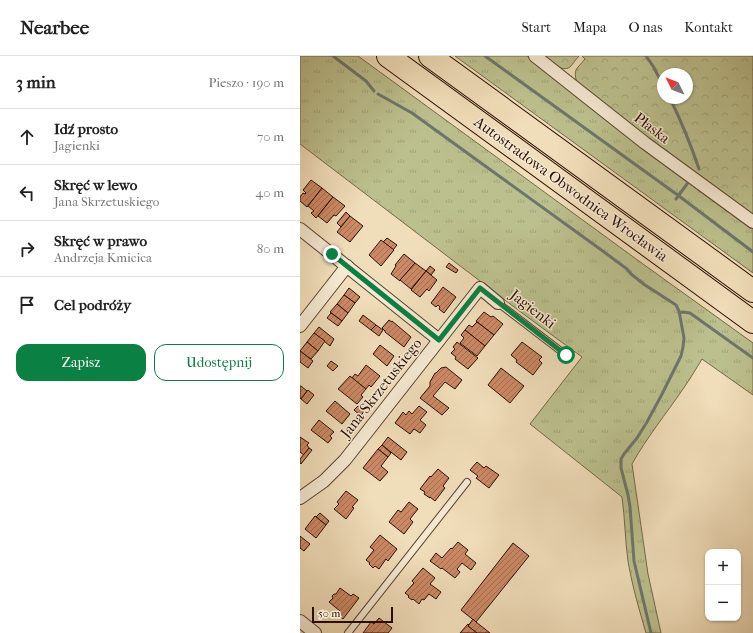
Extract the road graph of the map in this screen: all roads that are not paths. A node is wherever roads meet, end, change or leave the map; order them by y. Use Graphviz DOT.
graph roads {
  1 [pos="388,56"];
  2 [pos="430,56"];
  3 [pos="535,56"];
  4 [pos="753,222"];
  5 [pos="300,229"];
  6 [pos="347,266"];
  7 [pos="480,288"];
  8 [pos="753,291"];
  9 [pos="498,303"];
  10 [pos="753,322"];
  11 [pos="300,326"];
  12 [pos="439,340"];
  13 [pos="566,355"];
  14 [pos="467,482"];
  15 [pos="300,498"];
  16 [pos="301,623"];
  17 [pos="315,633"];
  18 [pos="348,633"];
  1 -- 10 [label="highway, Autostradowa Obwodnica Wrocławia"];
  2 -- 8 [label="highway, Autostradowa Obwodnica Wrocławia"];
  3 -- 4 [label="street, Płaska"];
  5 -- 6 [label="street"];
  6 -- 11 [label="street"];
  6 -- 12 [label="street"];
  7 -- 9 [label="street, Jagienki"];
  7 -- 12 [label="street, Jana Skrzetuskiego"];
  9 -- 13 [label="lane, Jagienki"];
  12 -- 15 [label="street, Jana Skrzetuskiego"];
  14 -- 18 [label="lane"];
  16 -- 17 [label="street"];
}
